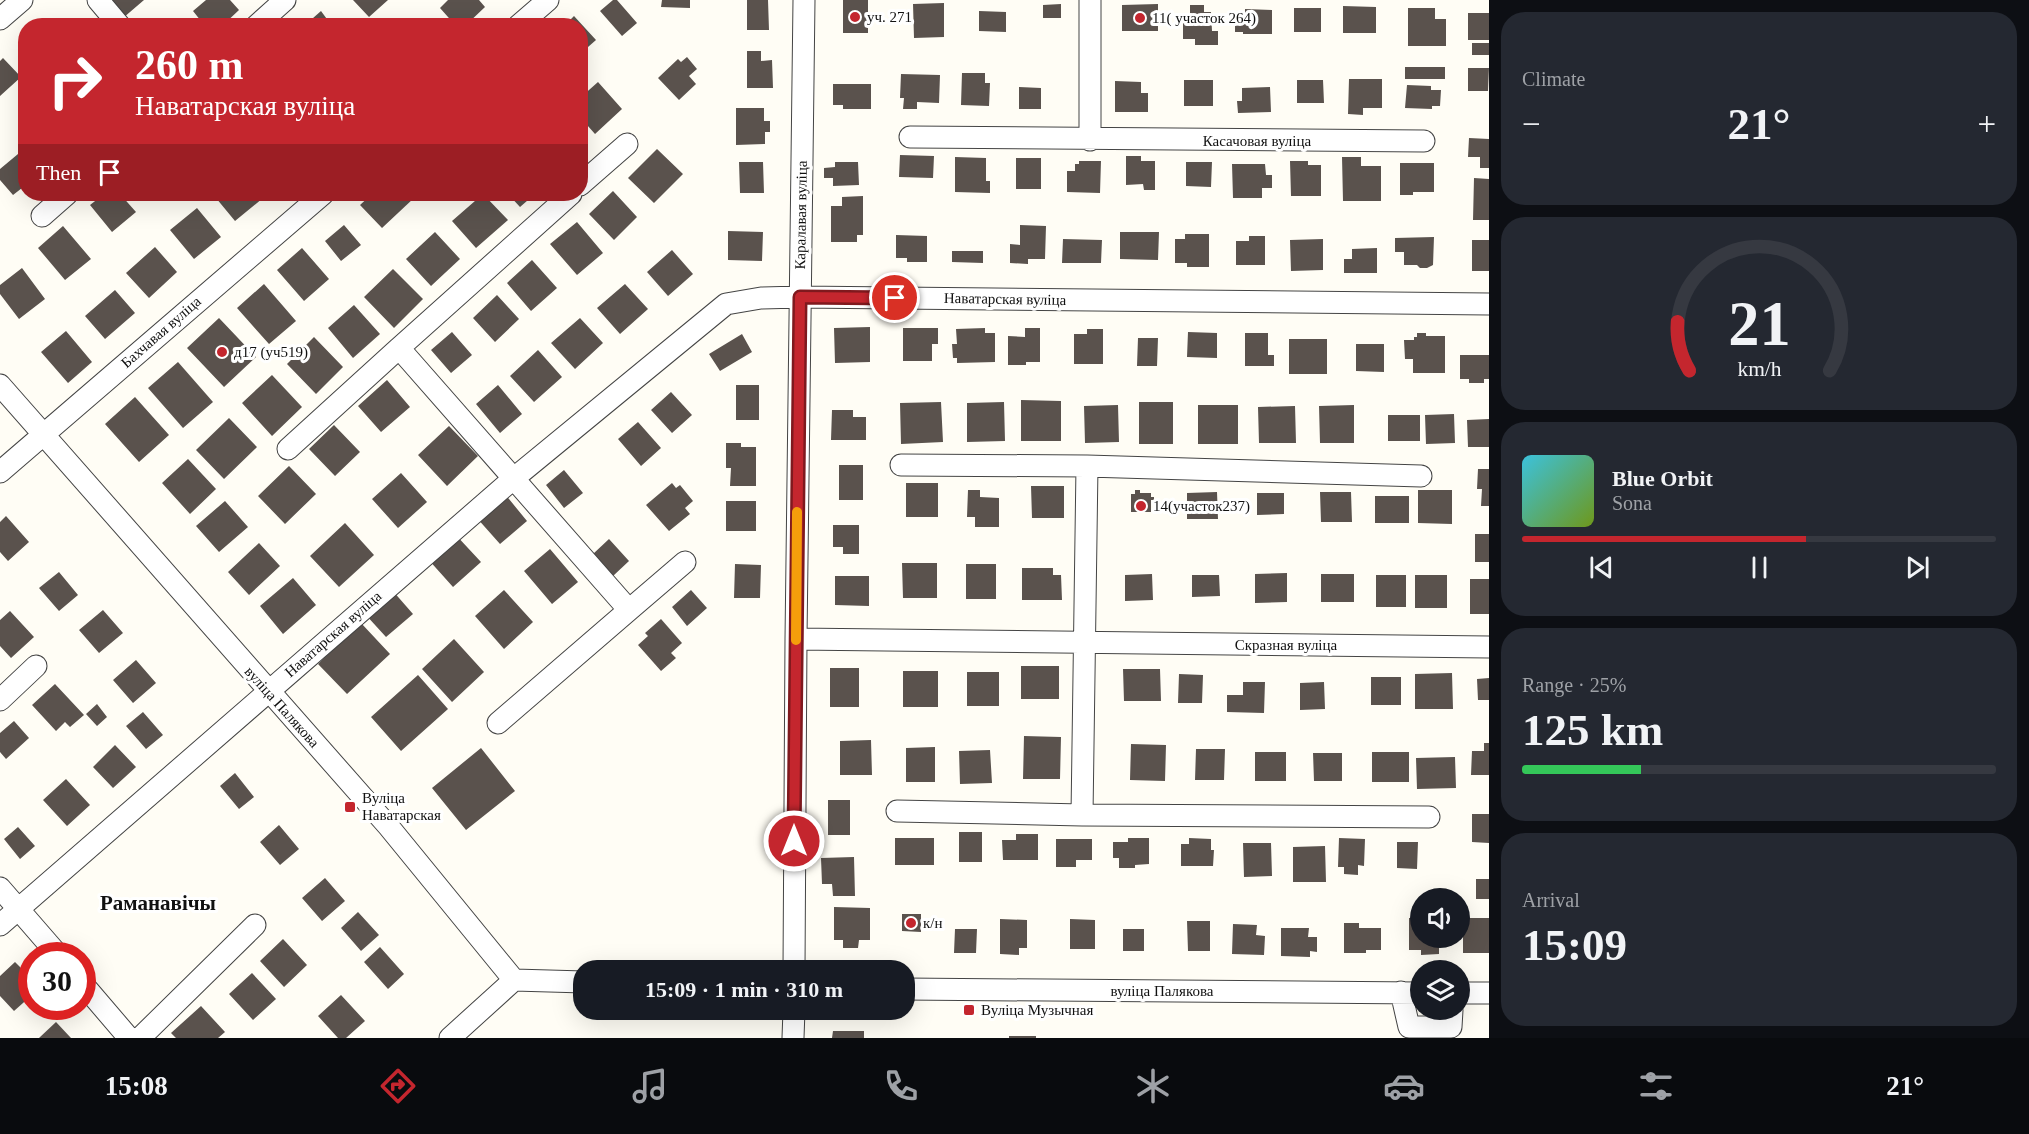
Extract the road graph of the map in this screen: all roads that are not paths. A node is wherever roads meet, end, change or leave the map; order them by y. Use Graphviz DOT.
graph roads {
  1 [pos="22,0"];
  2 [pos="98,0"];
  3 [pos="285,0"];
  4 [pos="548,0"];
  5 [pos="804,0"];
  6 [pos="1090,0"];
  7 [pos="113,18"];
  8 [pos="265,18"];
  9 [pos="527,18"];
  10 [pos="0,19"];
  11 [pos="910,137"];
  12 [pos="1090,140"];
  13 [pos="1424,141"];
  14 [pos="627,144"];
  15 [pos="588,178"];
  16 [pos="59,201"];
  17 [pos="315,201"];
  18 [pos="563,201"];
  19 [pos="42,216"];
  20 [pos="800,297"];
  21 [pos="1489,304"];
  22 [pos="399,348"];
  23 [pos="0,385"];
  24 [pos="42,434"];
  25 [pos="288,449"];
  26 [pos="901,465"];
  27 [pos="1087,466"];
  28 [pos="0,472"];
  29 [pos="1421,476"];
  30 [pos="513,479"];
  31 [pos="685,562"];
  32 [pos="629,610"];
  33 [pos="796,639"];
  34 [pos="1083,643"];
  35 [pos="1489,646"];
  36 [pos="36,666"];
  37 [pos="268,691"];
  38 [pos="0,700"];
  39 [pos="498,723"];
  40 [pos="897,811"];
  41 [pos="1082,814"];
  42 [pos="1429,817"];
  43 [pos="0,888"];
  44 [pos="19,909"];
  45 [pos="0,925"];
  46 [pos="255,925"];
  47 [pos="47,942"];
  48 [pos="794,960"];
  49 [pos="514,980"];
  50 [pos="573,982"];
  51 [pos="915,989"];
  52 [pos="1410,993"];
  53 [pos="1470,993"];
  54 [pos="1489,993"];
  55 [pos="96,999"];
  56 [pos="1410,1010"];
  57 [pos="794,1020"];
  58 [pos="1451,1020"];
  59 [pos="129,1038"];
  60 [pos="140,1038"];
  61 [pos="450,1038"];
  62 [pos="793,1038"];
  1 -- 10 [label="street"];
  2 -- 7 [label="street"];
  3 -- 8 [label="street"];
  4 -- 9 [label="street"];
  5 -- 20 [label="street, Каралавая вуліца"];
  6 -- 12 [label="street"];
  11 -- 12 [label="street, Касачовая вуліца"];
  12 -- 13 [label="street, Касачовая вуліца"];
  14 -- 15 [label="street"];
  16 -- 19 [label="street"];
  17 -- 24 [label="street, Бахчавая вуліца"];
  18 -- 22 [label="street"];
  20 -- 21 [label="street, Наватарская вуліца"];
  20 -- 30 [label="street, Наватарская вуліца"];
  20 -- 33 [label="street, Каралавая вуліца"];
  22 -- 25 [label="street"];
  22 -- 30 [label="street"];
  23 -- 24 [label="street, вуліца Палякова"];
  24 -- 28 [label="street, Бахчавая вуліца"];
  24 -- 37 [label="street, вуліца Палякова"];
  26 -- 27 [label="street"];
  27 -- 29 [label="street"];
  27 -- 34 [label="street"];
  30 -- 32 [label="street"];
  30 -- 37 [label="street, Наватарская вуліца"];
  31 -- 32 [label="street"];
  32 -- 39 [label="street"];
  33 -- 34 [label="street, Скразная вуліца"];
  33 -- 48 [label="street, Каралавая вуліца"];
  34 -- 35 [label="street, Скразная вуліца"];
  34 -- 41 [label="street"];
  36 -- 38 [label="street"];
  37 -- 44 [label="street, Наватарская вуліца"];
  37 -- 49 [label="street, вуліца Палякова"];
  40 -- 41 [label="street"];
  41 -- 42 [label="street"];
  43 -- 44 [label="street"];
  44 -- 45 [label="street, Наватарская вуліца"];
  44 -- 47 [label="street"];
  46 -- 60 [label="street"];
  49 -- 50 [label="street"];
  49 -- 61 [label="street"];
  51 -- 52 [label="street, вуліца Палякова"];
  53 -- 54 [label="street"];
  55 -- 59 [label="street"];
  56 -- 58 [label="street"];
  57 -- 62 [label="street"];
}
